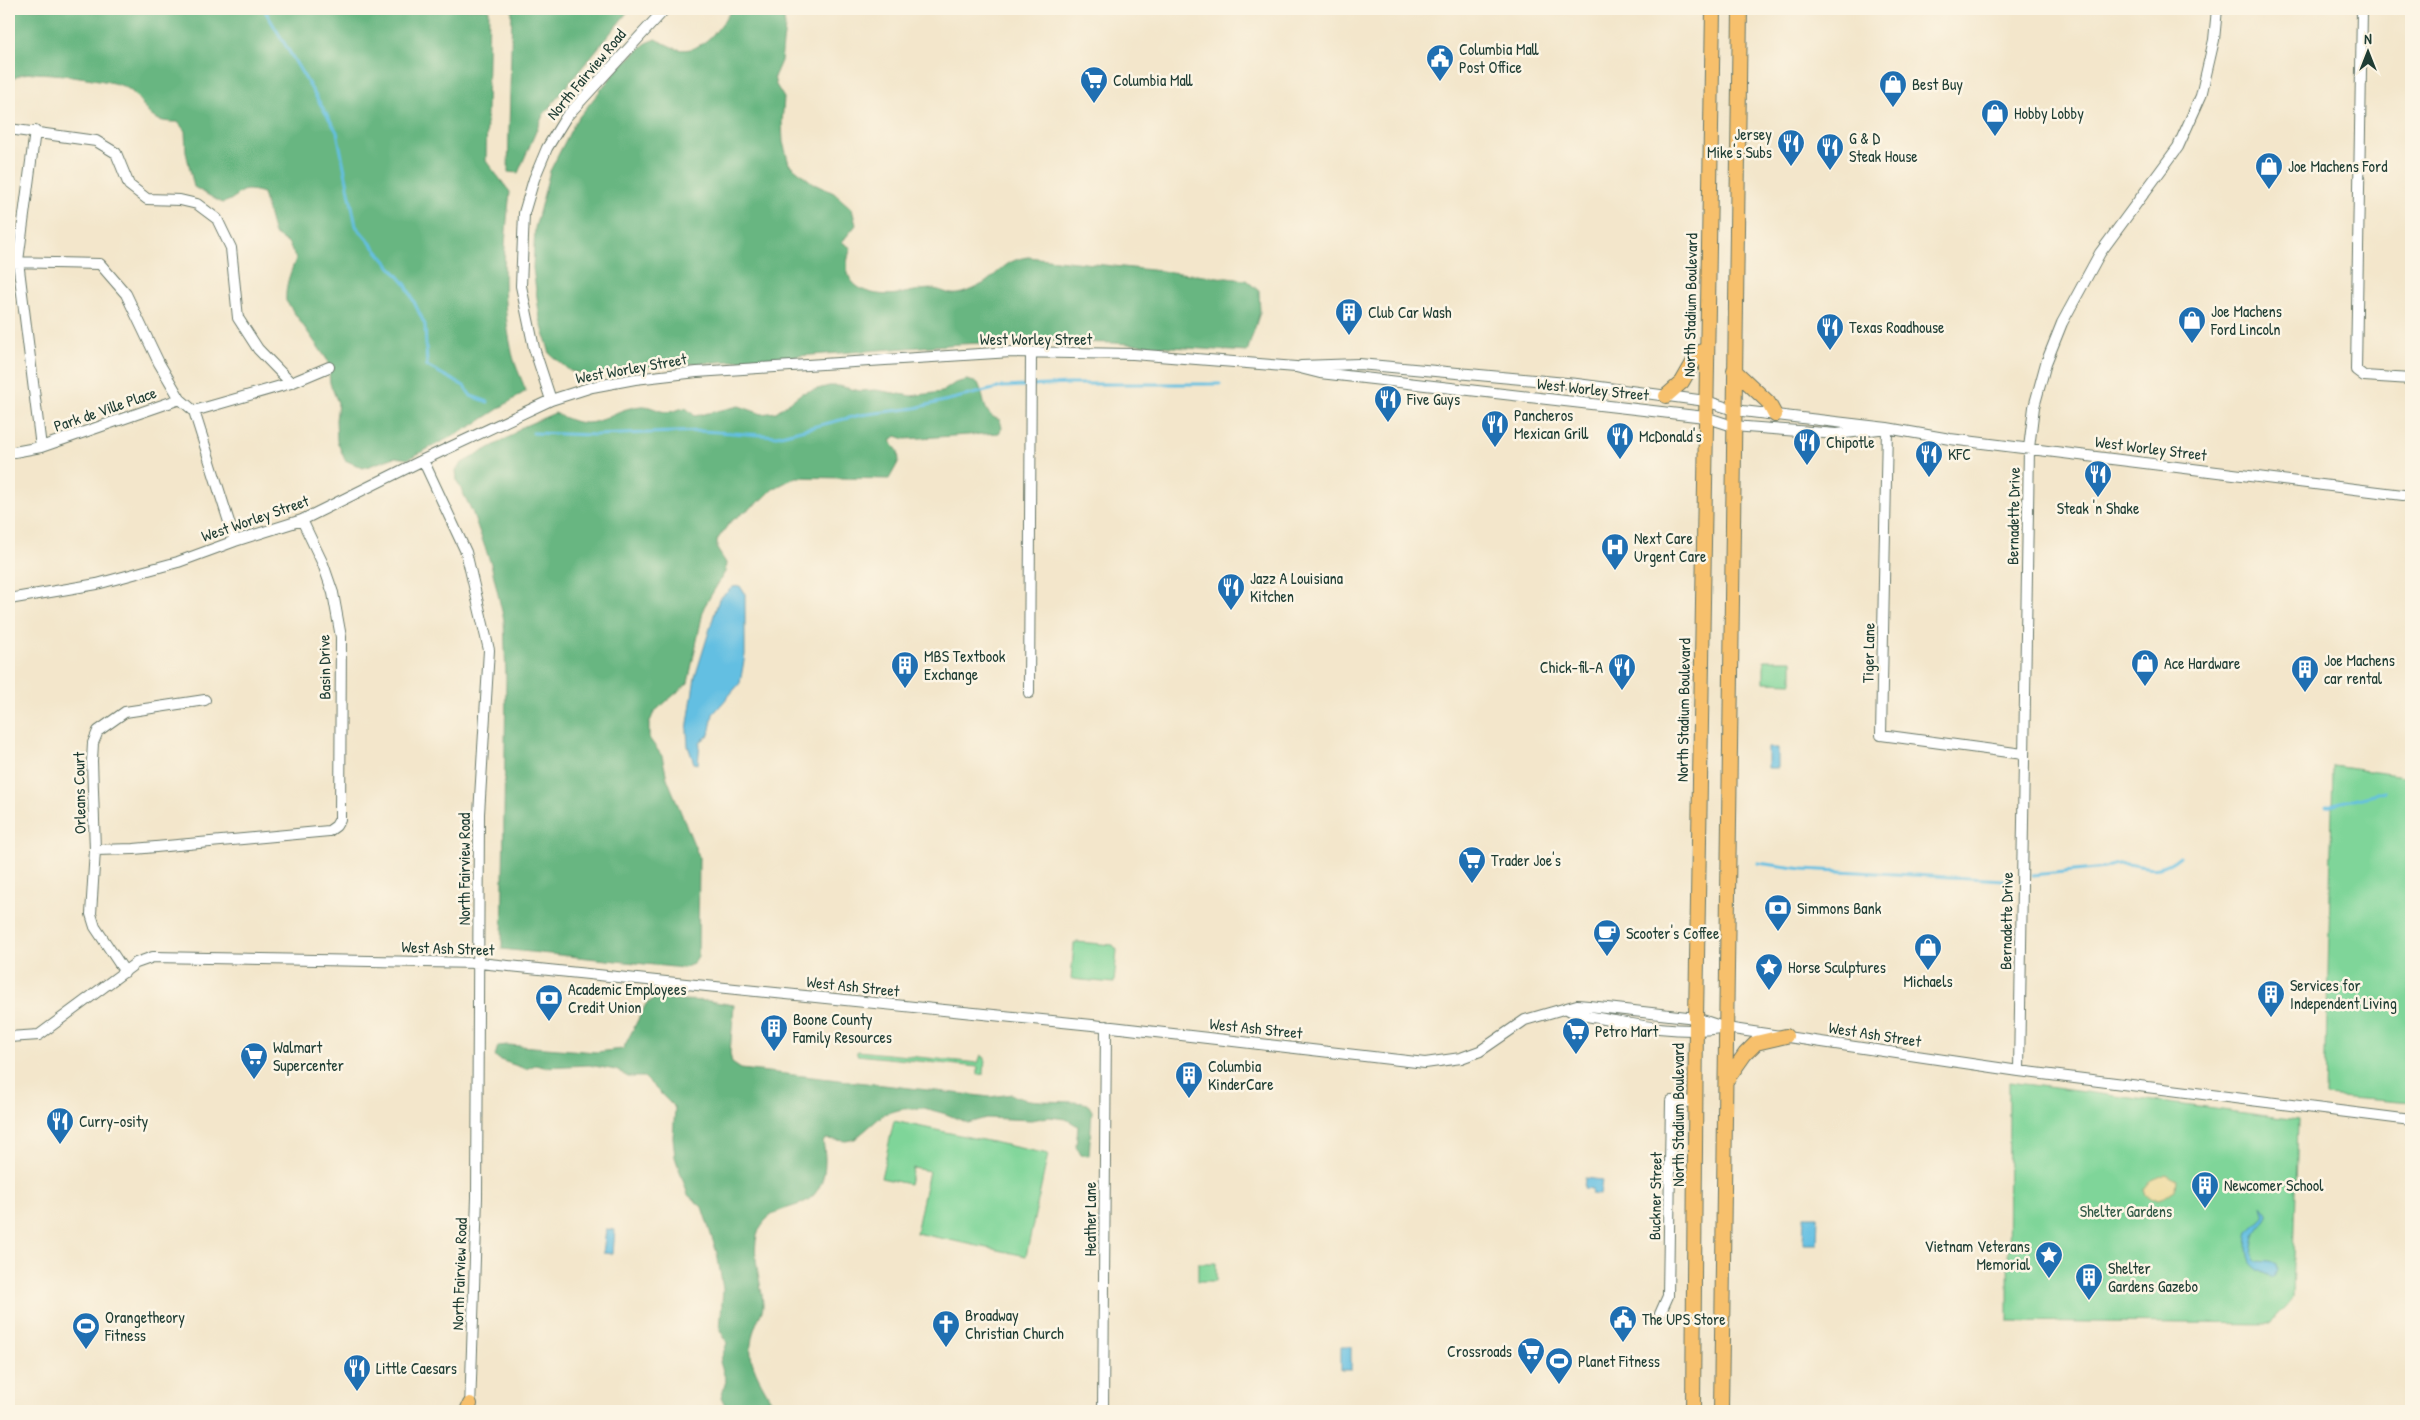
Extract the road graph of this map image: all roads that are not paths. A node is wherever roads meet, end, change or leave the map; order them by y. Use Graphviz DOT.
graph roads {
  1 [pos="664,9"];
  2 [pos="1713,9"];
  3 [pos="1740,9"];
  4 [pos="2217,9"];
  5 [pos="2362,9"];
  6 [pos="9,129"];
  7 [pos="35,131"];
  8 [pos="13,261"];
  9 [pos="1707,348"];
  10 [pos="1031,352"];
  11 [pos="330,367"];
  12 [pos="1296,367"];
  13 [pos="1734,370"];
  14 [pos="2411,379"];
  15 [pos="291,383"];
  16 [pos="1666,396"];
  17 [pos="180,399"];
  18 [pos="551,400"];
  19 [pos="1706,401"];
  20 [pos="1734,410"];
  21 [pos="194,411"];
  22 [pos="1775,414"];
  23 [pos="1706,417"];
  24 [pos="1733,426"];
  25 [pos="1887,428"];
  26 [pos="41,447"];
  27 [pos="2028,448"];
  28 [pos="9,453"];
  29 [pos="423,460"];
  30 [pos="2411,496"];
  31 [pos="302,520"];
  32 [pos="235,541"];
  33 [pos="9,599"];
  34 [pos="1028,693"];
  35 [pos="205,700"];
  36 [pos="2023,754"];
  37 [pos="95,850"];
  38 [pos="479,963"];
  39 [pos="125,972"];
  40 [pos="1696,1025"];
  41 [pos="1106,1026"];
  42 [pos="1726,1028"];
  43 [pos="1786,1036"];
  44 [pos="9,1038"];
  45 [pos="2019,1071"];
  46 [pos="1725,1082"];
  47 [pos="1696,1102"];
  48 [pos="2411,1120"];
  49 [pos="1660,1314"];
  50 [pos="469,1409"];
  51 [pos="1103,1411"];
  52 [pos="1693,1411"];
  53 [pos="1722,1411"];
  1 -- 18 [label="street, North Fairview Road"];
  2 -- 9 [label="main road, North Stadium Boulevard"];
  3 -- 13 [label="main road"];
  4 -- 27 [label="street, Bernadette Drive"];
  5 -- 14 [label="street"];
  6 -- 7 [label="street"];
  7 -- 8 [label="street, Park de Ville Place"];
  7 -- 15 [label="street"];
  8 -- 17 [label="street, Park de Ville Place"];
  8 -- 26 [label="street, Park de Ville Place"];
  9 -- 16 [label="main road"];
  9 -- 19 [label="main road, North Stadium Boulevard"];
  10 -- 12 [label="street, West Worley Street"];
  10 -- 18 [label="street, West Worley Street"];
  10 -- 34 [label="street"];
  11 -- 15 [label="street"];
  12 -- 16 [label="street, West Worley Street"];
  12 -- 23 [label="street, West Worley Street"];
  13 -- 20 [label="main road"];
  13 -- 22 [label="main road"];
  15 -- 21 [label="street"];
  16 -- 19 [label="street, West Worley Street"];
  17 -- 21 [label="street, Park de Ville Place"];
  17 -- 26 [label="street, Park de Ville Place"];
  18 -- 29 [label="street, West Worley Street"];
  19 -- 20 [label="street, West Worley Street"];
  19 -- 23 [label="main road, North Stadium Boulevard"];
  20 -- 22 [label="street, West Worley Street"];
  20 -- 24 [label="main road"];
  21 -- 32 [label="street"];
  22 -- 25 [label="street, West Worley Street"];
  23 -- 24 [label="street, West Worley Street"];
  23 -- 40 [label="main road, North Stadium Boulevard"];
  24 -- 25 [label="street, West Worley Street"];
  24 -- 42 [label="main road"];
  25 -- 27 [label="street, West Worley Street"];
  25 -- 36 [label="street, Tiger Lane"];
  26 -- 28 [label="street, Park de Ville Place"];
  27 -- 30 [label="street, West Worley Street"];
  27 -- 36 [label="street, Bernadette Drive"];
  29 -- 31 [label="street, West Worley Street"];
  29 -- 38 [label="street, North Fairview Road"];
  31 -- 32 [label="street, West Worley Street"];
  31 -- 37 [label="street, Basin Drive"];
  32 -- 33 [label="street, West Worley Street"];
  35 -- 37 [label="street, Orleans Court"];
  36 -- 45 [label="street, Bernadette Drive"];
  37 -- 39 [label="street"];
  38 -- 39 [label="street, West Ash Street"];
  38 -- 41 [label="street, West Ash Street"];
  38 -- 50 [label="street, North Fairview Road"];
  39 -- 44 [label="street, West Ash Street"];
  40 -- 41 [label="street, West Ash Street"];
  40 -- 42 [label="street, West Ash Street"];
  40 -- 47 [label="main road, North Stadium Boulevard"];
  41 -- 51 [label="street, Heather Lane"];
  42 -- 43 [label="street, West Ash Street"];
  42 -- 46 [label="main road"];
  43 -- 45 [label="street, West Ash Street"];
  43 -- 46 [label="main road"];
  45 -- 48 [label="street, West Ash Street"];
  46 -- 53 [label="main road"];
  47 -- 49 [label="street, Buckner Street"];
  47 -- 52 [label="main road, North Stadium Boulevard"];
}
